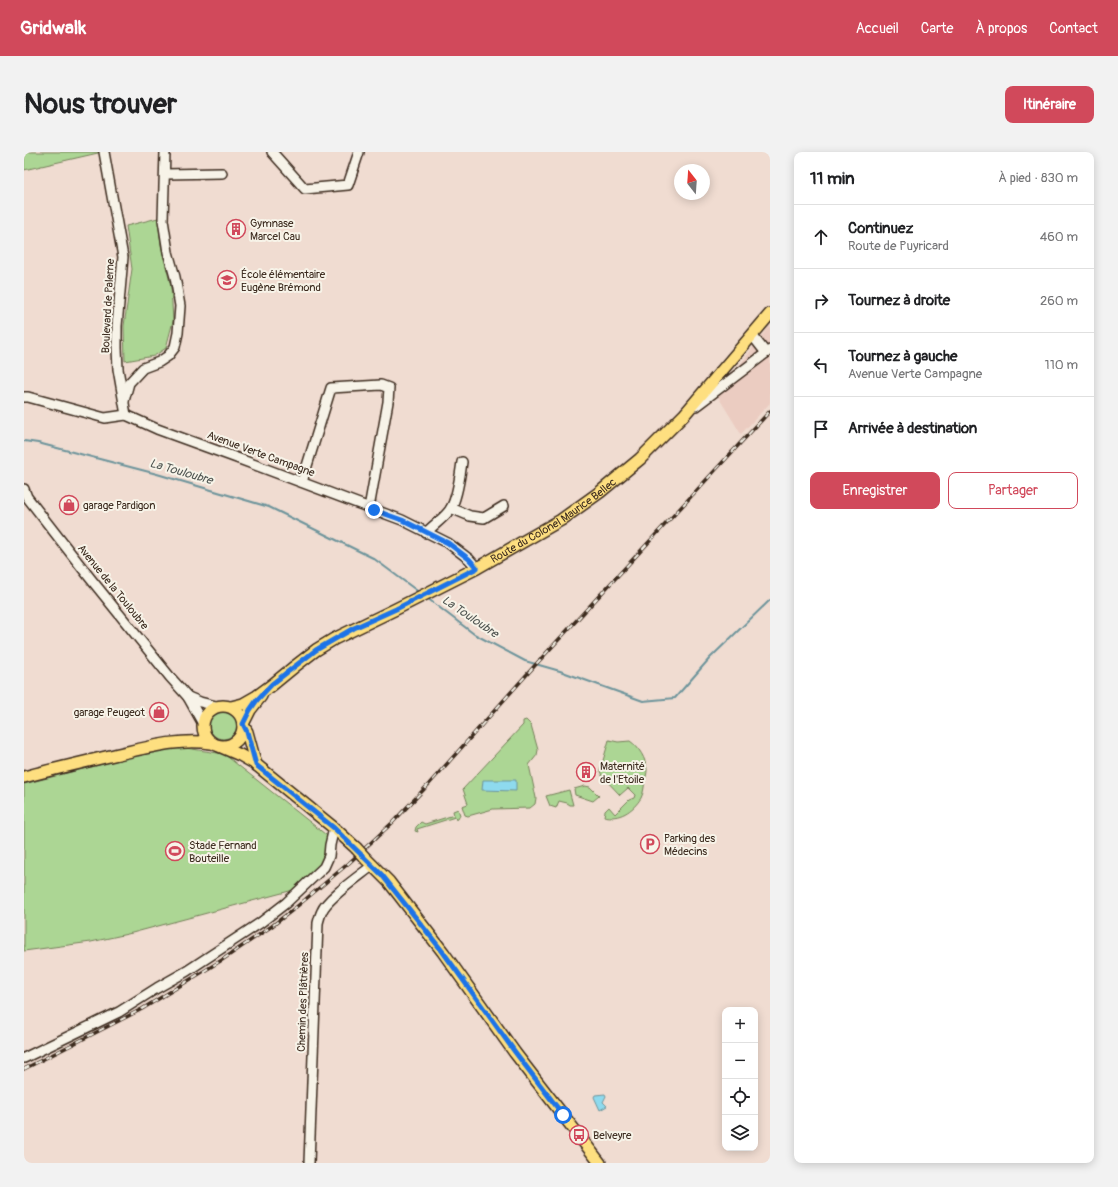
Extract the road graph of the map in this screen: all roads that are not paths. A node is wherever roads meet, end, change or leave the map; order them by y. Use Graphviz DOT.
graph roads {
  1 [pos="104,152"];
  2 [pos="165,152"];
  3 [pos="272,152"];
  4 [pos="359,152"];
  5 [pos="222,173"];
  6 [pos="165,174"];
  7 [pos="770,314"];
  8 [pos="752,336"];
  9 [pos="768,352"];
  10 [pos="24,397"];
  11 [pos="124,401"];
  12 [pos="126,415"];
  13 [pos="684,415"];
  14 [pos="462,462"];
  15 [pos="302,482"];
  16 [pos="24,489"];
  17 [pos="504,506"];
  18 [pos="369,508"];
  19 [pos="451,508"];
  20 [pos="426,533"];
  21 [pos="477,568"];
  22 [pos="272,684"];
  23 [pos="188,697"];
  24 [pos="216,706"];
  25 [pos="231,707"];
  26 [pos="202,724"];
  27 [pos="242,729"];
  28 [pos="179,742"];
  29 [pos="215,744"];
  30 [pos="255,764"];
  31 [pos="24,777"];
  32 [pos="334,828"];
  33 [pos="370,862"];
  34 [pos="24,1058"];
  35 [pos="308,1163"];
  36 [pos="600,1163"];
  1 -- 11 [label="street, Boulevard de Palerne"];
  2 -- 6 [label="street"];
  3 -- 4 [label="street"];
  5 -- 6 [label="street"];
  6 -- 11 [label="street"];
  7 -- 8 [label="main road, Route du Colonel Maurice Bellec"];
  8 -- 9 [label="street"];
  8 -- 13 [label="main road, Route du Colonel Maurice Bellec"];
  9 -- 13 [label="street"];
  10 -- 12 [label="street"];
  11 -- 12 [label="street, Boulevard de Palerne"];
  12 -- 15 [label="street, Avenue Verte Campagne"];
  13 -- 21 [label="main road, Route du Colonel Maurice Bellec"];
  14 -- 19 [label="street"];
  15 -- 18 [label="street, Avenue Verte Campagne"];
  15 -- 18 [label="street"];
  16 -- 23 [label="street, Avenue de la Touloubre"];
  17 -- 19 [label="street"];
  18 -- 20 [label="street, Avenue Verte Campagne"];
  19 -- 20 [label="street"];
  20 -- 21 [label="street, Avenue Verte Campagne"];
  21 -- 22 [label="main road, Route du Colonel Maurice Bellec"];
  22 -- 25 [label="main road, Route du Colonel Maurice Bellec"];
  22 -- 27 [label="main road, Route du Colonel Maurice Bellec"];
  23 -- 24 [label="street"];
  23 -- 26 [label="street, Avenue de la Touloubre"];
  24 -- 25 [label="main road"];
  24 -- 26 [label="main road"];
  25 -- 27 [label="main road"];
  26 -- 28 [label="main road"];
  26 -- 29 [label="main road"];
  27 -- 29 [label="main road"];
  27 -- 30 [label="main road"];
  28 -- 29 [label="main road"];
  28 -- 31 [label="main road"];
  29 -- 30 [label="main road"];
  30 -- 32 [label="main road"];
  32 -- 33 [label="main road, bridge"];
  32 -- 34 [label="street"];
  33 -- 35 [label="street, Chemin des Plâtrières"];
  33 -- 36 [label="main road"];
}
